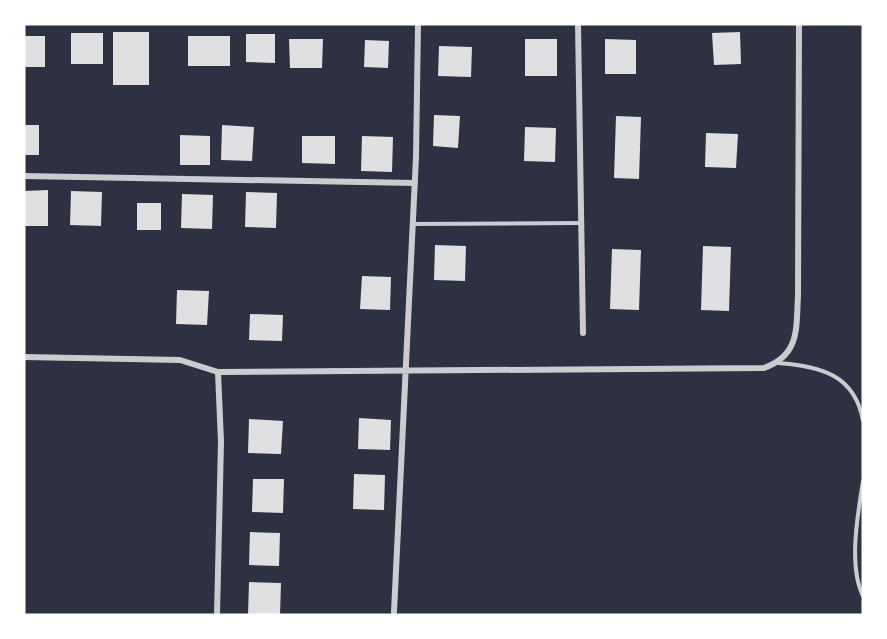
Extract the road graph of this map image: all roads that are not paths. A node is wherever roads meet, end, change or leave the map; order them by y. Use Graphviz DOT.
graph roads {
  1 [pos="418,24"];
  2 [pos="578,24"];
  3 [pos="799,24"];
  4 [pos="24,176"];
  5 [pos="415,183"];
  6 [pos="413,224"];
  7 [pos="581,224"];
  8 [pos="583,333"];
  9 [pos="24,357"];
  10 [pos="778,363"];
  11 [pos="218,372"];
  12 [pos="405,372"];
  13 [pos="863,421"];
  14 [pos="863,481"];
  15 [pos="863,596"];
  16 [pos="394,612"];
  17 [pos="217,615"];
  1 -- 5 [label="street"];
  2 -- 7 [label="street"];
  3 -- 10 [label="street"];
  4 -- 5 [label="street"];
  5 -- 6 [label="street"];
  6 -- 7 [label="lane"];
  6 -- 12 [label="street"];
  7 -- 8 [label="street"];
  9 -- 11 [label="street"];
  10 -- 12 [label="street"];
  10 -- 13 [label="lane"];
  11 -- 12 [label="street"];
  11 -- 17 [label="street"];
  12 -- 16 [label="street"];
  14 -- 15 [label="lane"];
}
